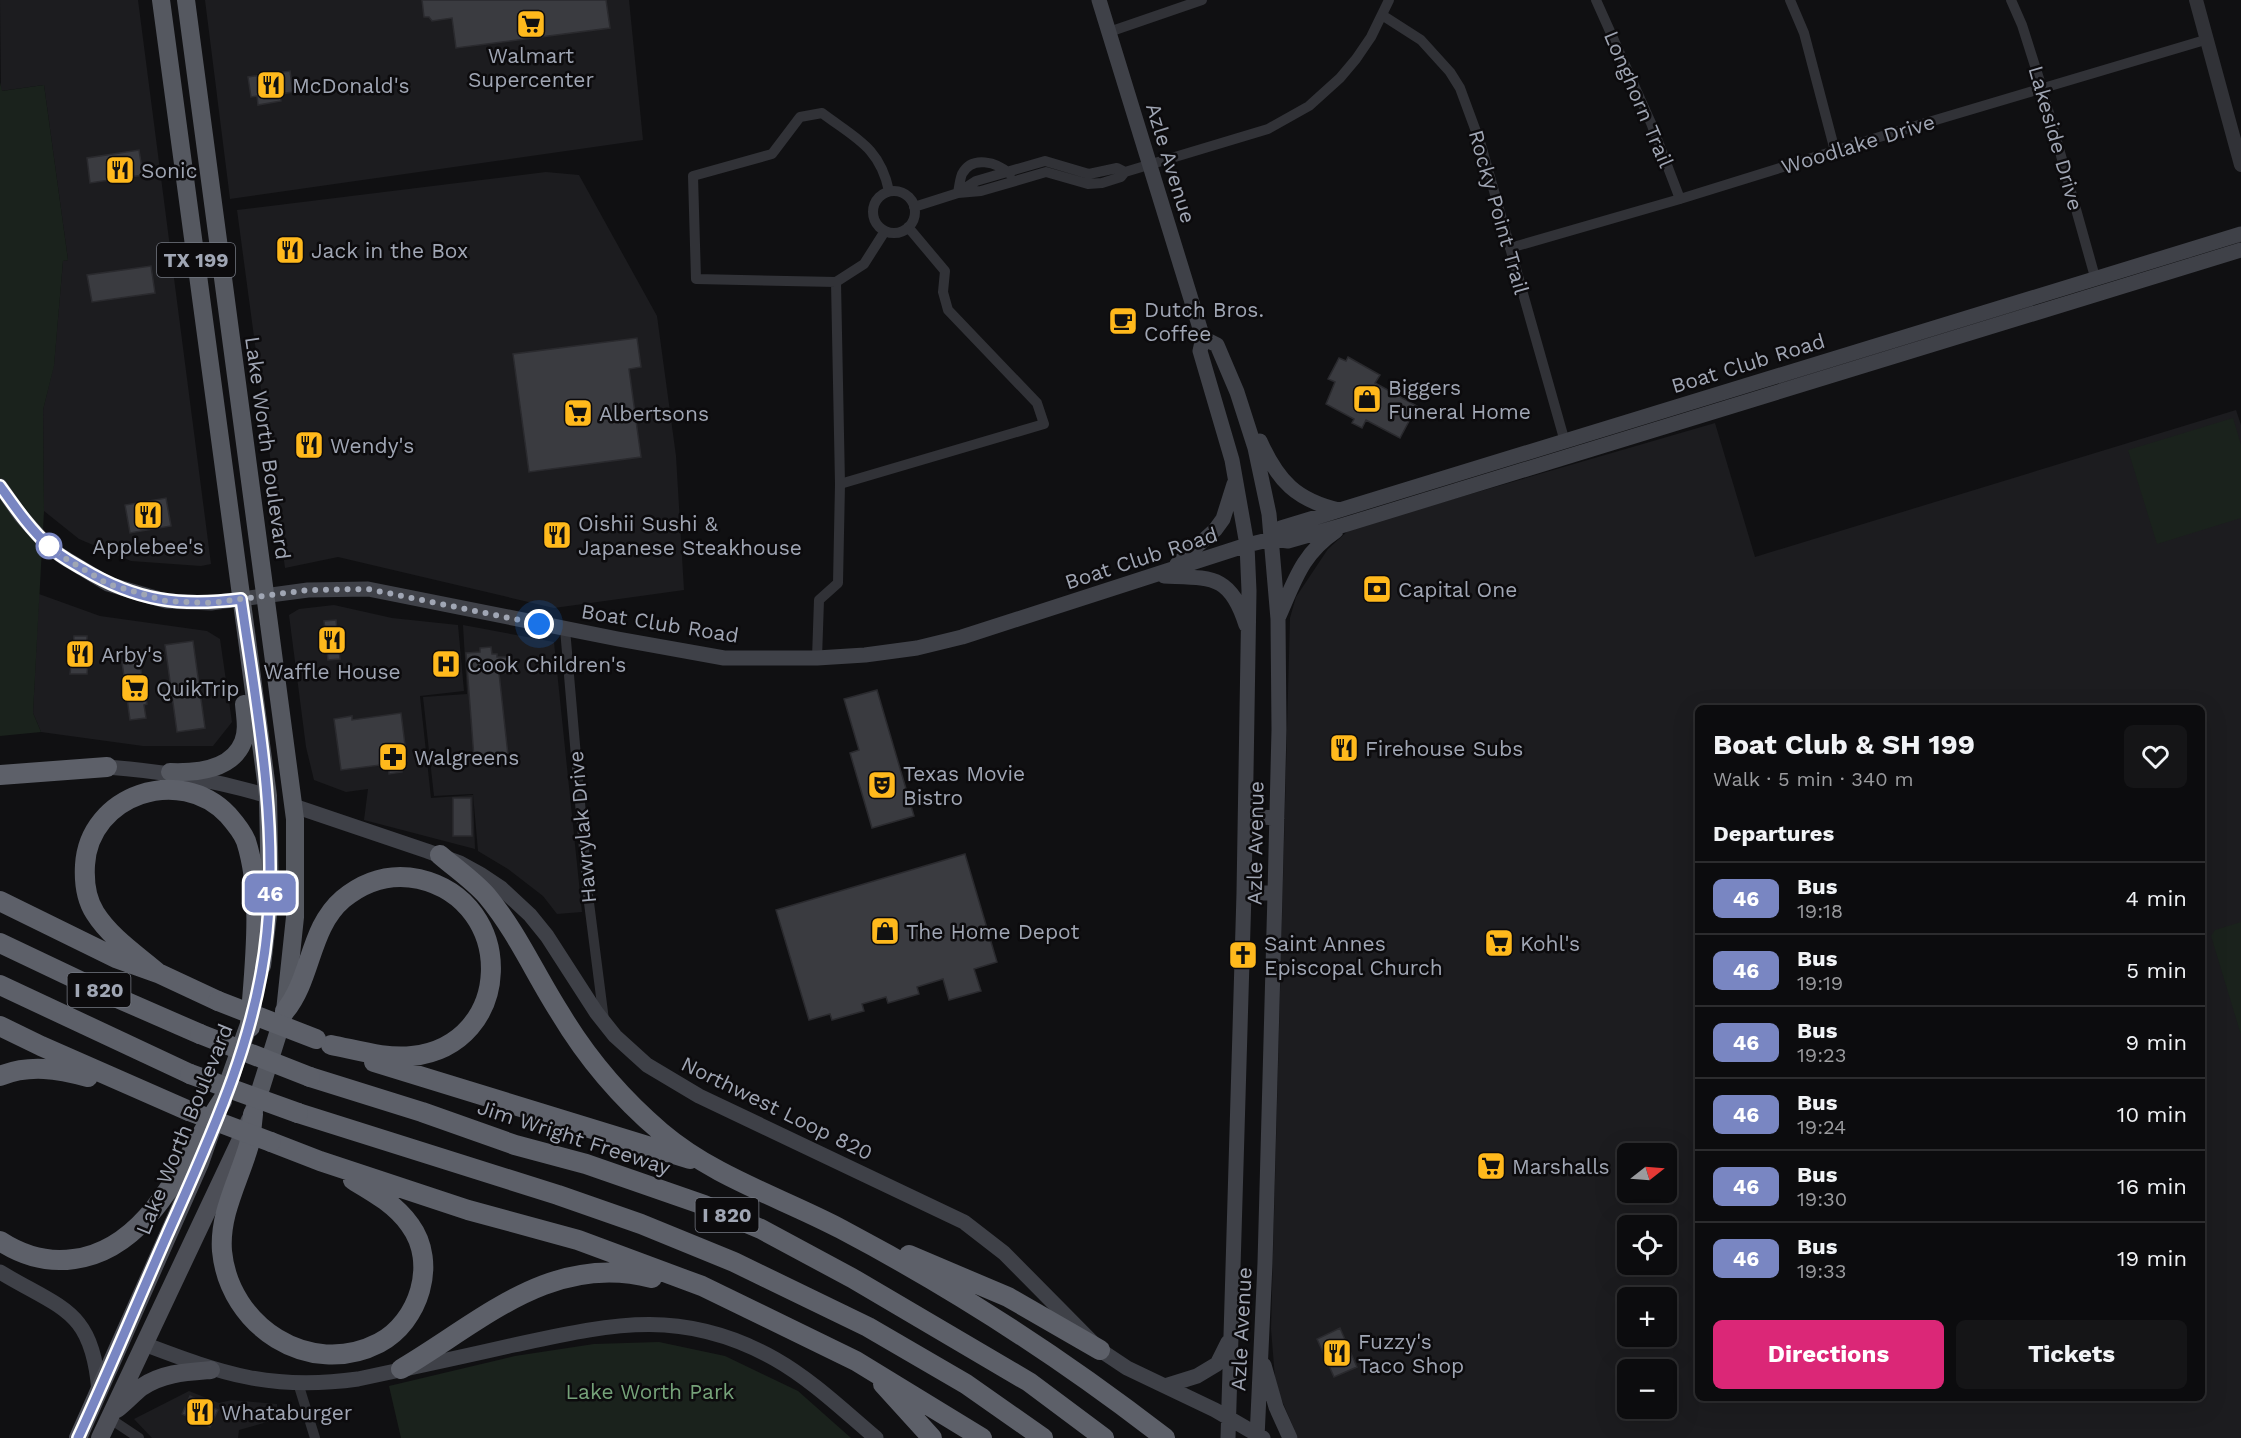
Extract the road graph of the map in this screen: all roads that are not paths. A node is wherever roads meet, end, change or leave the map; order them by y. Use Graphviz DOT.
graph roads {
  1 [pos="161,0"];
  2 [pos="186,0"];
  3 [pos="1099,0"];
  4 [pos="1202,0"];
  5 [pos="1389,0"];
  6 [pos="1596,0"];
  7 [pos="1790,0"];
  8 [pos="2011,0"];
  9 [pos="2196,0"];
  10 [pos="1382,15"];
  11 [pos="1109,32"];
  12 [pos="166,34"];
  13 [pos="2205,40"];
  14 [pos="194,55"];
  15 [pos="169,58"];
  16 [pos="198,87"];
  17 [pos="2042,88"];
  18 [pos="1835,151"];
  19 [pos="1150,165"];
  20 [pos="2241,165"];
  21 [pos="1011,176"];
  22 [pos="889,191"];
  23 [pos="958,193"];
  24 [pos="1680,199"];
  25 [pos="914,207"];
  26 [pos="908,227"];
  27 [pos="885,231"];
  28 [pos="2241,234"];
  29 [pos="1510,248"];
  30 [pos="2241,250"];
  31 [pos="2096,277"];
  32 [pos="836,282"];
  33 [pos="1203,338"];
  34 [pos="1237,392"];
  35 [pos="1565,442"];
  36 [pos="1236,481"];
  37 [pos="840,484"];
  38 [pos="0,486"];
  39 [pos="1339,510"];
  40 [pos="1344,525"];
  41 [pos="1272,539"];
  42 [pos="1246,545"];
  43 [pos="1155,575"];
  44 [pos="265,596"];
  45 [pos="241,599"];
  46 [pos="1278,619"];
  47 [pos="565,629"];
  48 [pos="1249,636"];
  49 [pos="817,658"];
  50 [pos="252,681"];
  51 [pos="106,767"];
  52 [pos="170,772"];
  53 [pos="0,775"];
  54 [pos="268,796"];
  55 [pos="294,806"];
  56 [pos="1246,816"];
  57 [pos="1277,818"];
  58 [pos="440,855"];
  59 [pos="1244,893"];
  60 [pos="1275,893"];
  61 [pos="0,901"];
  62 [pos="0,943"];
  63 [pos="158,973"];
  64 [pos="0,986"];
  65 [pos="285,1011"];
  66 [pos="604,1024"];
  67 [pos="0,1026"];
  68 [pos="250,1026"];
  69 [pos="324,1042"];
  70 [pos="0,1076"];
  71 [pos="164,1099"];
  72 [pos="222,1101"];
  73 [pos="253,1114"];
  74 [pos="320,1161"];
  75 [pos="699,1161"];
  76 [pos="840,1228"];
  77 [pos="0,1241"];
  78 [pos="0,1272"];
  79 [pos="702,1286"];
  80 [pos="1231,1337"];
  81 [pos="144,1344"];
  82 [pos="1100,1350"];
  83 [pos="1260,1350"];
  84 [pos="401,1369"];
  85 [pos="211,1370"];
  86 [pos="871,1370"];
  87 [pos="298,1383"];
  88 [pos="1165,1386"];
  89 [pos="99,1391"];
  90 [pos="90,1411"];
  91 [pos="110,1416"];
  92 [pos="1228,1417"];
  93 [pos="1259,1437"];
  94 [pos="78,1438"];
  95 [pos="100,1438"];
  96 [pos="139,1438"];
  97 [pos="315,1438"];
  98 [pos="876,1438"];
  99 [pos="932,1438"];
  100 [pos="982,1438"];
  101 [pos="1043,1438"];
  102 [pos="1104,1438"];
  103 [pos="1165,1438"];
  104 [pos="1228,1438"];
  105 [pos="1290,1438"];
  1 -- 12 [label="highway, Lake Worth Boulevard / TX 199"];
  2 -- 14 [label="highway, Lake Worth Boulevard / TX 199"];
  3 -- 11 [label="main road, Azle Avenue"];
  4 -- 11 [label="street"];
  5 -- 10 [label="street"];
  6 -- 24 [label="street, Longhorn Trail"];
  7 -- 18 [label="street"];
  8 -- 17 [label="street, Lakeside Drive"];
  9 -- 13 [label="street"];
  10 -- 19 [label="street"];
  10 -- 29 [label="street, Rocky Point Trail"];
  11 -- 19 [label="main road, Azle Avenue"];
  12 -- 14 [label="highway"];
  12 -- 15 [label="highway, Lake Worth Boulevard / TX 199"];
  13 -- 17 [label="street, Woodlake Drive"];
  13 -- 20 [label="street"];
  14 -- 16 [label="highway, Lake Worth Boulevard / TX 199"];
  15 -- 16 [label="highway"];
  15 -- 45 [label="highway, Lake Worth Boulevard / TX 199"];
  16 -- 44 [label="highway, Lake Worth Boulevard / TX 199"];
  17 -- 18 [label="street, Woodlake Drive"];
  17 -- 31 [label="street, Lakeside Drive"];
  18 -- 24 [label="street, Woodlake Drive"];
  19 -- 21 [label="street"];
  19 -- 33 [label="main road, Azle Avenue"];
  21 -- 23 [label="street"];
  21 -- 23 [label="street"];
  22 -- 25 [label="street"];
  22 -- 27 [label="street"];
  22 -- 32 [label="street"];
  23 -- 25 [label="street"];
  24 -- 29 [label="street, Woodlake Drive"];
  25 -- 26 [label="street"];
  26 -- 27 [label="street"];
  26 -- 37 [label="street"];
  27 -- 32 [label="street"];
  28 -- 31 [label="main road, Boat Club Road"];
  29 -- 35 [label="street, Rocky Point Trail"];
  30 -- 40 [label="main road, Boat Club Road"];
  31 -- 35 [label="main road, Boat Club Road"];
  32 -- 37 [label="street"];
  33 -- 34 [label="main road, Azle Avenue"];
  33 -- 36 [label="main road, Azle Avenue"];
  34 -- 39 [label="main road"];
  34 -- 41 [label="main road, Azle Avenue"];
  35 -- 39 [label="main road, Boat Club Road"];
  36 -- 42 [label="main road, Azle Avenue"];
  36 -- 43 [label="main road"];
  37 -- 49 [label="street"];
  38 -- 45 [label="main road, Boat Club Road"];
  39 -- 41 [label="main road, Boat Club Road"];
  40 -- 41 [label="main road, Boat Club Road"];
  40 -- 46 [label="main road"];
  41 -- 42 [label="main road, Boat Club Road"];
  41 -- 46 [label="main road, Azle Avenue"];
  42 -- 43 [label="main road, Boat Club Road"];
  42 -- 48 [label="main road, Azle Avenue"];
  43 -- 48 [label="main road, Azle Avenue"];
  43 -- 49 [label="main road, Boat Club Road"];
  44 -- 45 [label="main road, Boat Club Road"];
  44 -- 47 [label="main road, Boat Club Road"];
  44 -- 55 [label="highway, Lake Worth Boulevard / TX 199"];
  45 -- 50 [label="highway, Lake Worth Boulevard / TX 199"];
  46 -- 57 [label="main road, Azle Avenue"];
  47 -- 49 [label="main road, Boat Club Road"];
  47 -- 66 [label="street, Hawrylak Drive"];
  48 -- 56 [label="main road, Azle Avenue"];
  50 -- 52 [label="highway"];
  50 -- 54 [label="highway, Lake Worth Boulevard / TX 199"];
  51 -- 52 [label="main road"];
  51 -- 53 [label="highway"];
  52 -- 54 [label="main road"];
  54 -- 68 [label="highway, Lake Worth Boulevard / TX 199"];
  55 -- 58 [label="main road, Northwest Loop 820"];
  55 -- 65 [label="highway, Lake Worth Boulevard / TX 199"];
  56 -- 57 [label="main road"];
  56 -- 59 [label="main road, Azle Avenue"];
  57 -- 60 [label="main road, Azle Avenue"];
  58 -- 66 [label="main road, Northwest Loop 820"];
  58 -- 75 [label="highway"];
  59 -- 60 [label="main road"];
  59 -- 80 [label="main road, Azle Avenue"];
  60 -- 83 [label="main road, Azle Avenue"];
  61 -- 63 [label="highway"];
  62 -- 102 [label="highway, Jim Wright Freeway / I 820, bridge"];
  63 -- 68 [label="highway"];
  63 -- 69 [label="highway, bridge"];
  64 -- 101 [label="highway, I 820, bridge"];
  65 -- 69 [label="highway"];
  65 -- 73 [label="highway, Lake Worth Boulevard / TX 199"];
  66 -- 82 [label="main road, Northwest Loop 820"];
  67 -- 71 [label="highway"];
  68 -- 72 [label="highway, Lake Worth Boulevard / TX 199"];
  69 -- 75 [label="highway"];
  70 -- 71 [label="highway"];
  71 -- 74 [label="highway, bridge"];
  72 -- 77 [label="highway"];
  72 -- 89 [label="main road, Lake Worth Boulevard / TX 199"];
  73 -- 74 [label="highway"];
  73 -- 81 [label="main road, Lake Worth Boulevard / TX 199"];
  74 -- 79 [label="highway"];
  75 -- 76 [label="highway"];
  76 -- 82 [label="highway"];
  76 -- 103 [label="highway"];
  78 -- 89 [label="main road"];
  79 -- 84 [label="highway"];
  79 -- 86 [label="highway"];
  80 -- 88 [label="main road"];
  80 -- 92 [label="main road, Azle Avenue"];
  81 -- 85 [label="main road"];
  81 -- 91 [label="main road, Lake Worth Boulevard / TX 199"];
  82 -- 88 [label="main road, Northwest Loop 820"];
  83 -- 93 [label="main road, Azle Avenue"];
  83 -- 105 [label="main road"];
  84 -- 87 [label="main road"];
  84 -- 98 [label="main road"];
  85 -- 87 [label="main road"];
  85 -- 91 [label="main road"];
  86 -- 99 [label="highway"];
  86 -- 100 [label="highway"];
  87 -- 97 [label="street"];
  88 -- 92 [label="main road, Northwest Loop 820"];
  89 -- 90 [label="main road, Lake Worth Boulevard / TX 199"];
  90 -- 91 [label="main road"];
  90 -- 94 [label="main road, Lake Worth Boulevard / TX 199"];
  91 -- 95 [label="main road, Lake Worth Boulevard / TX 199"];
  91 -- 96 [label="street"];
  92 -- 93 [label="main road, Northwest Loop 820"];
  92 -- 104 [label="main road, Azle Avenue"];
}
